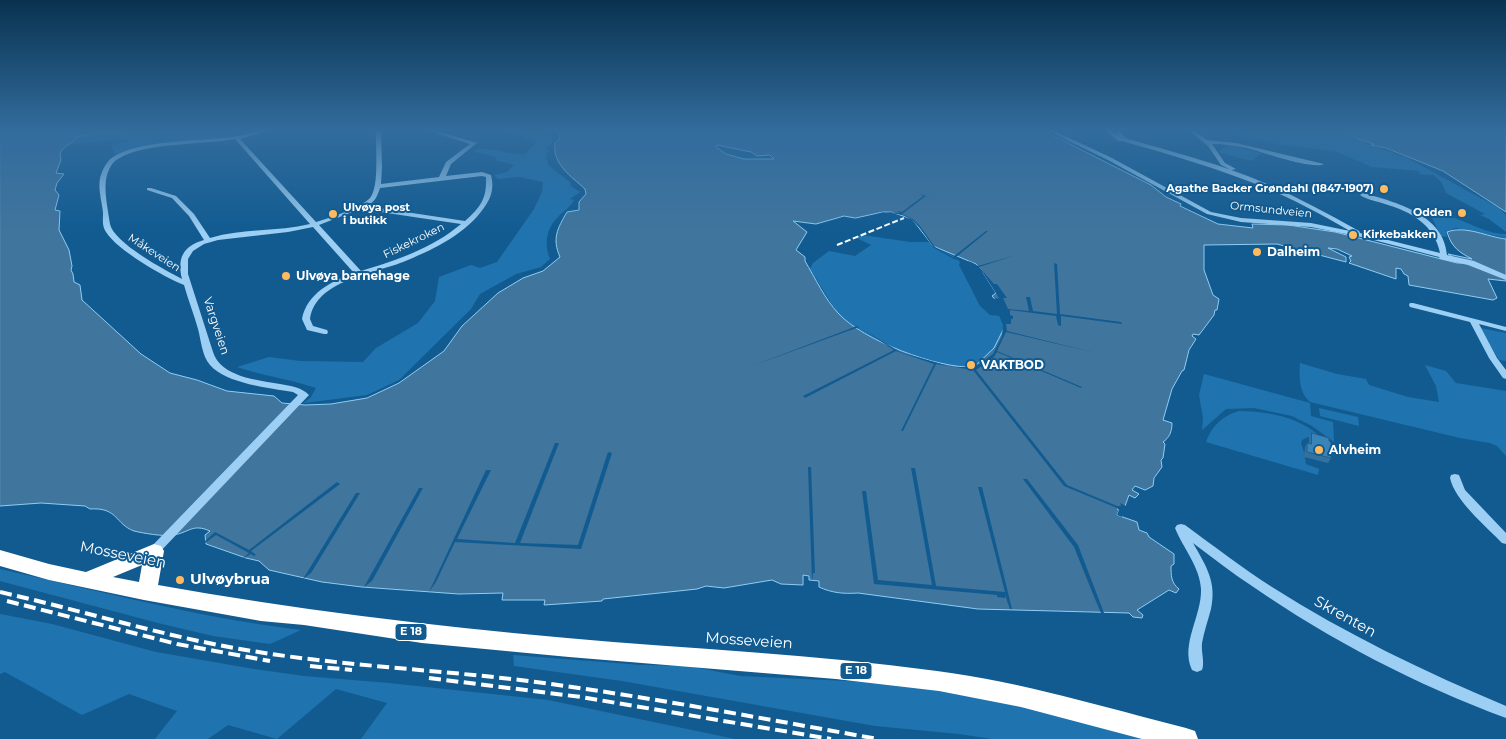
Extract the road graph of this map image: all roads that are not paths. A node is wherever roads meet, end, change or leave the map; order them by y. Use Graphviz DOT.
graph roads {
  1 [pos="110,163"];
  2 [pos="260,163"];
  3 [pos="378,163"];
  4 [pos="448,163"];
  5 [pos="1118,163"];
  6 [pos="1206,163"];
  7 [pos="1224,163"];
  8 [pos="1316,163"];
  9 [pos="1321,164"];
  10 [pos="442,178"];
  11 [pos="1264,185"];
  12 [pos="378,186"];
  13 [pos="149,189"];
  14 [pos="1363,195"];
  15 [pos="359,207"];
  16 [pos="466,223"];
  17 [pos="315,225"];
  18 [pos="1361,235"];
  19 [pos="208,240"];
  20 [pos="1443,256"];
  21 [pos="360,274"];
  22 [pos="1506,278"];
  23 [pos="188,284"];
  24 [pos="1413,305"];
  25 [pos="1473,321"];
  26 [pos="1506,329"];
  27 [pos="324,332"];
  28 [pos="1506,376"];
  29 [pos="300,401"];
  30 [pos="1455,478"];
  31 [pos="1181,528"];
  32 [pos="1506,540"];
  33 [pos="158,547"];
  34 [pos="0,558"];
  35 [pos="96,577"];
  36 [pos="147,587"];
  37 [pos="1197,666"];
  38 [pos="1506,712"];
  39 [pos="1186,739"];
  1 -- 23 [label="street, Måkeveien"];
  2 -- 17 [label="street"];
  3 -- 12 [label="street"];
  4 -- 10 [label="street"];
  5 -- 18 [label="street, Ormsundveien"];
  6 -- 11 [label="street"];
  7 -- 11 [label="street"];
  8 -- 9 [label="street"];
  10 -- 12 [label="street, Fiskekroken"];
  10 -- 16 [label="street, Fiskekroken"];
  11 -- 18 [label="street"];
  12 -- 15 [label="street, Vargveien"];
  13 -- 19 [label="street"];
  14 -- 20 [label="street"];
  15 -- 16 [label="street"];
  15 -- 17 [label="street, Vargveien"];
  16 -- 21 [label="street, Fiskekroken"];
  17 -- 19 [label="street, Vargveien"];
  17 -- 21 [label="street"];
  18 -- 20 [label="street, Ormsundveien"];
  19 -- 23 [label="street, Vargveien"];
  20 -- 22 [label="street, Ormsundveien"];
  21 -- 27 [label="street, Fiskekroken"];
  23 -- 29 [label="street, Vargveien"];
  24 -- 25 [label="street"];
  25 -- 26 [label="street"];
  25 -- 28 [label="street"];
  29 -- 33 [label="street, Vargveien"];
  30 -- 32 [label="street"];
  31 -- 37 [label="street"];
  31 -- 38 [label="street, Skrenten"];
  33 -- 35 [label="highway"];
  33 -- 36 [label="highway"];
  34 -- 35 [label="highway, Mosseveien / E 18"];
  35 -- 36 [label="highway, Mosseveien / E 18"];
  36 -- 39 [label="highway, Mosseveien / E 18"];
}
